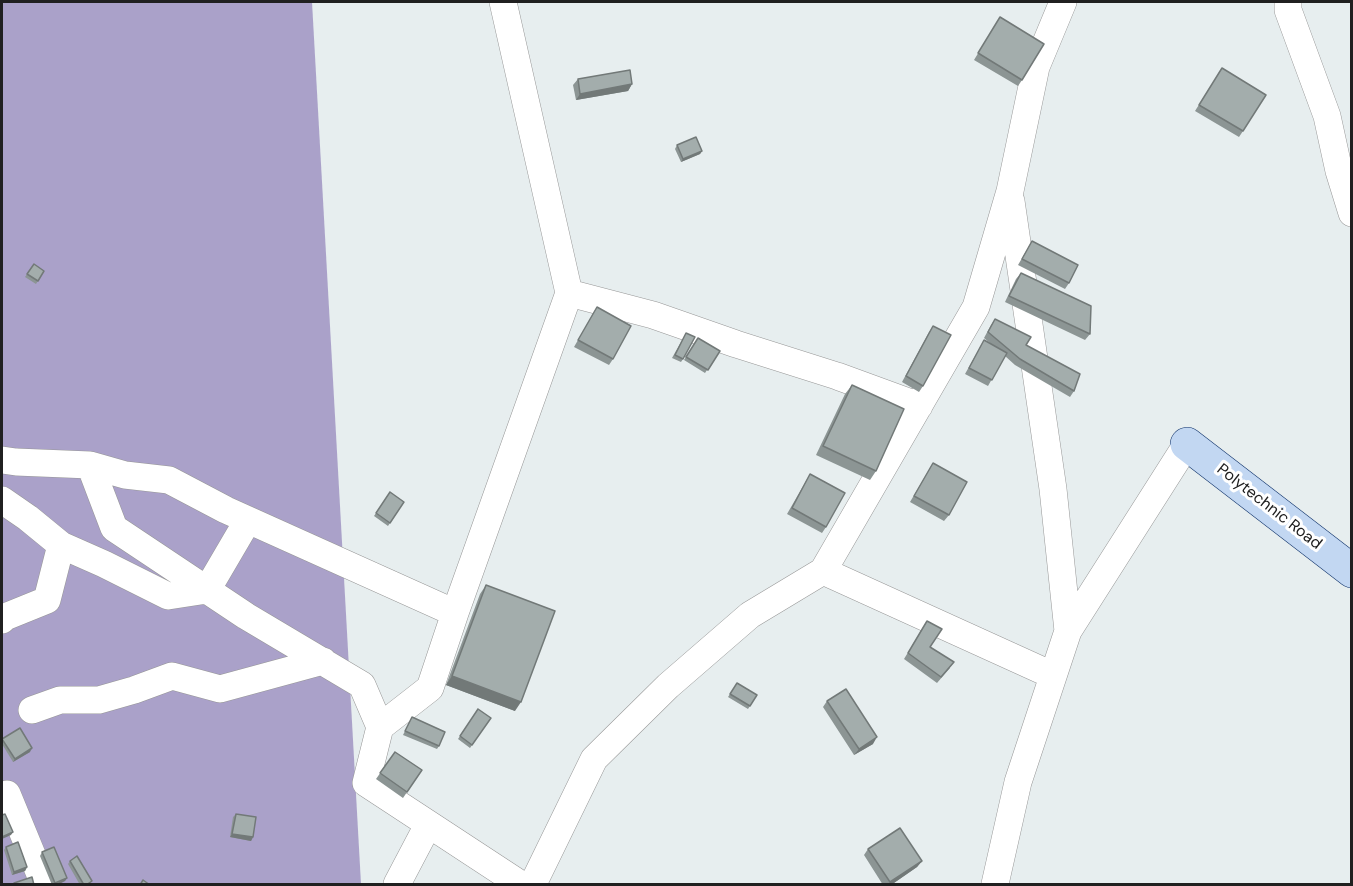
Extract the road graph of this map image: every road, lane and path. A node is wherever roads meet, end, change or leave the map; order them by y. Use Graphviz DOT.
graph roads {
  1 [pos="503,2"];
  2 [pos="1063,2"];
  3 [pos="1288,2"];
  4 [pos="1010,191"];
  5 [pos="1352,213"];
  6 [pos="568,293"];
  7 [pos="919,406"];
  8 [pos="1187,444"];
  9 [pos="2,460"];
  10 [pos="90,465"];
  11 [pos="2,500"];
  12 [pos="248,520"];
  13 [pos="61,545"];
  14 [pos="1352,570"];
  15 [pos="823,571"];
  16 [pos="207,590"];
  17 [pos="455,613"];
  18 [pos="2,620"];
  19 [pos="1068,631"];
  20 [pos="323,661"];
  21 [pos="1052,675"];
  22 [pos="32,710"];
  23 [pos="380,727"];
  24 [pos="7,794"];
  25 [pos="428,825"];
  26 [pos="44,885"];
  27 [pos="397,885"];
  28 [pos="520,885"];
  29 [pos="533,885"];
  30 [pos="995,885"];
  1 -- 6 [label="street"];
  2 -- 4 [label="street"];
  3 -- 5 [label="street"];
  4 -- 7 [label="street"];
  4 -- 19 [label="street"];
  6 -- 7 [label="street"];
  6 -- 17 [label="street"];
  7 -- 15 [label="street"];
  8 -- 14 [label="street, Polytechnic Road"];
  8 -- 19 [label="street"];
  9 -- 10 [label="street"];
  10 -- 12 [label="street"];
  10 -- 16 [label="street"];
  11 -- 13 [label="street"];
  12 -- 16 [label="street"];
  12 -- 17 [label="street"];
  13 -- 16 [label="street"];
  13 -- 18 [label="street"];
  15 -- 21 [label="street"];
  15 -- 29 [label="street"];
  16 -- 20 [label="street"];
  17 -- 23 [label="street"];
  19 -- 21 [label="street"];
  20 -- 22 [label="street"];
  20 -- 23 [label="street"];
  21 -- 30 [label="street"];
  23 -- 25 [label="street"];
  24 -- 26 [label="street"];
  25 -- 27 [label="street"];
  25 -- 28 [label="street"];
}
